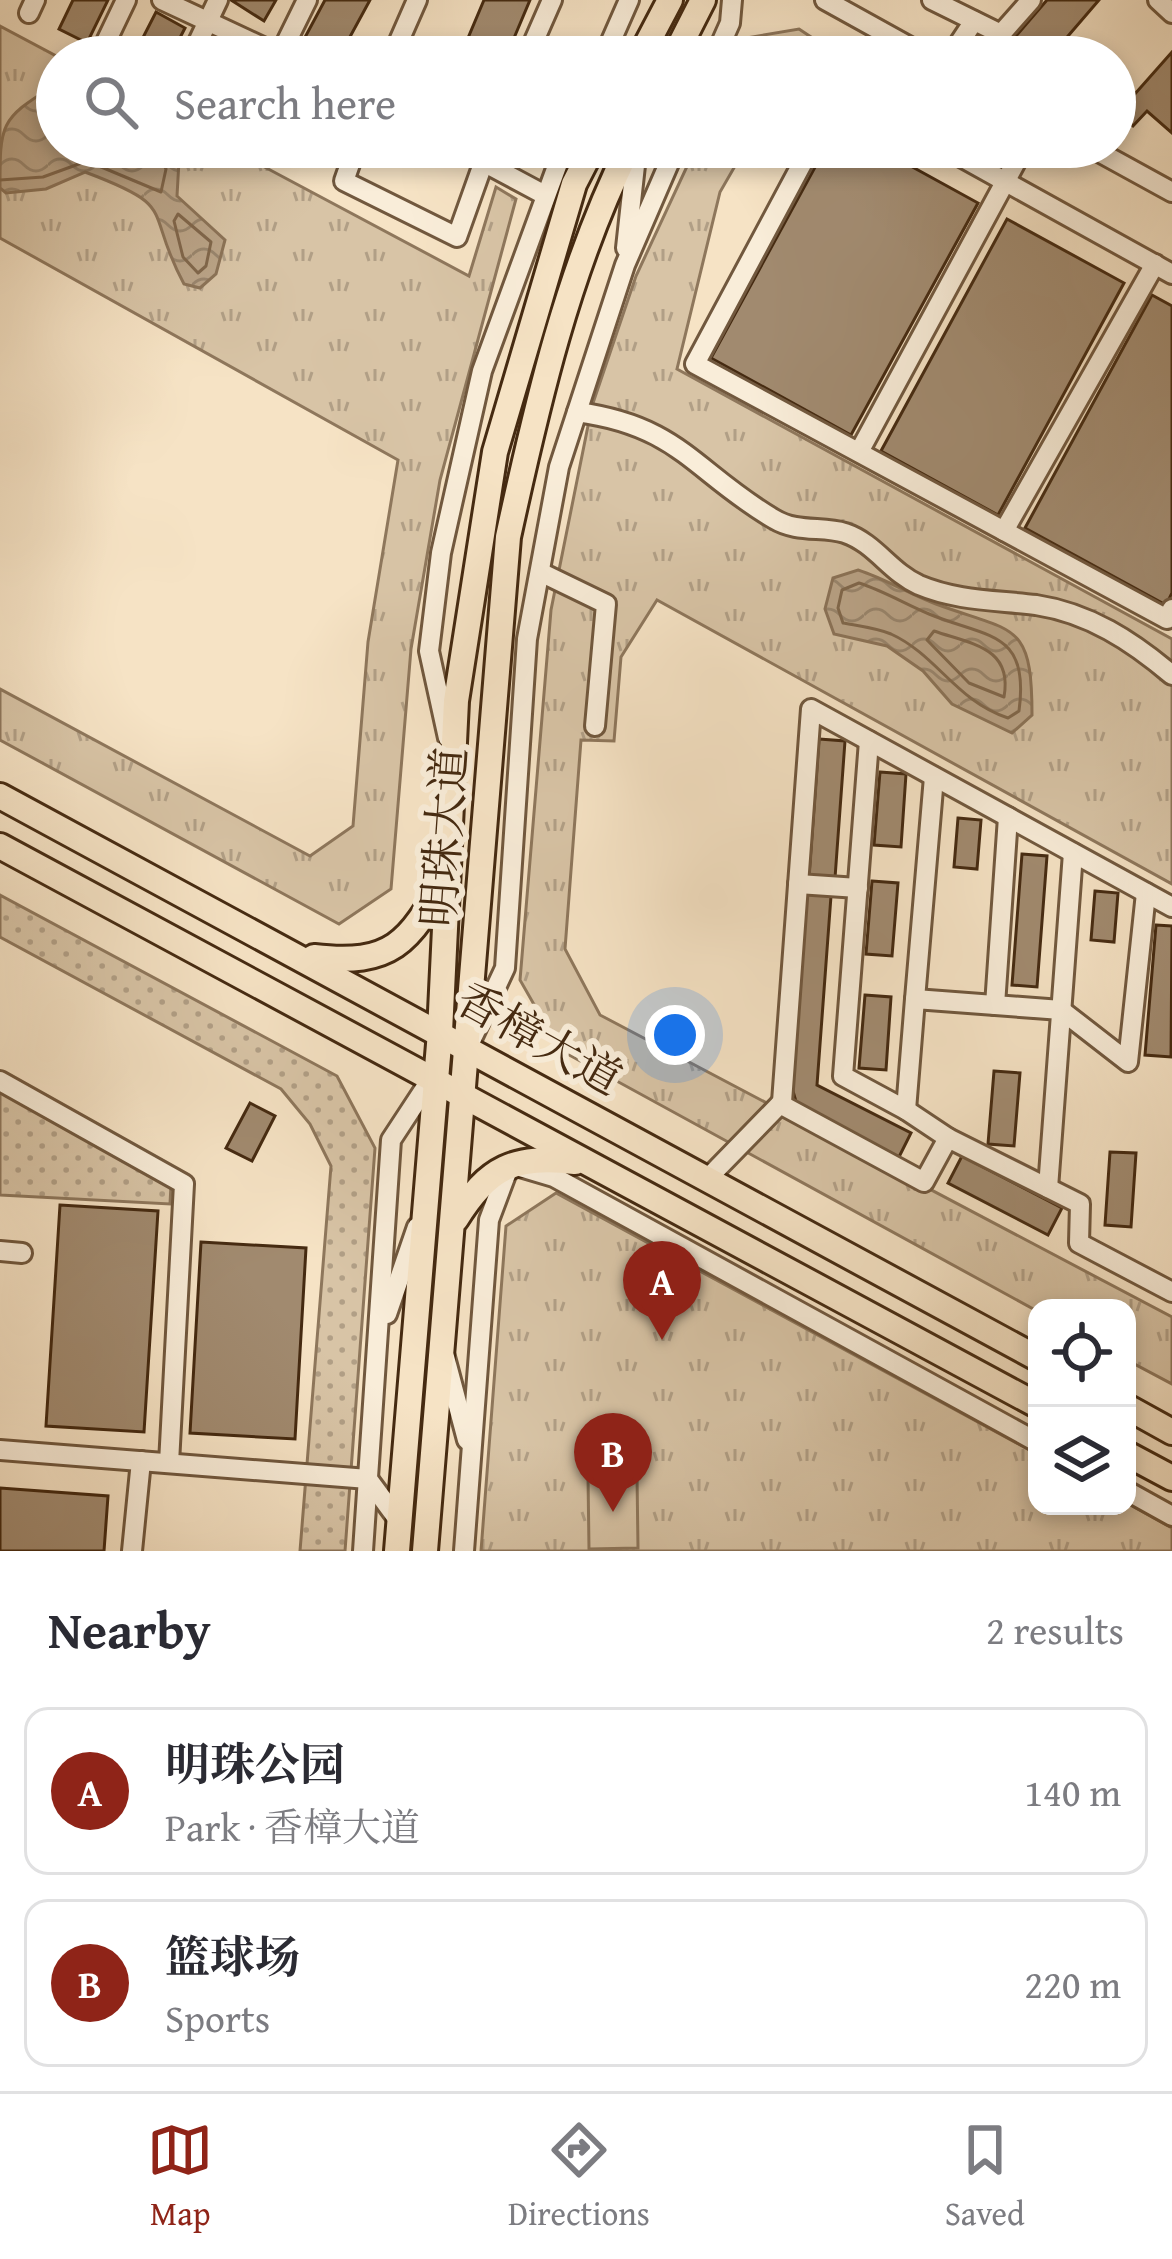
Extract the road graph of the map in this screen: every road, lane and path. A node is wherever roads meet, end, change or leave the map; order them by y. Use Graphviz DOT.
graph roads {
  1 [pos="126,0"];
  2 [pos="162,0"];
  3 [pos="218,0"];
  4 [pos="307,0"];
  5 [pos="417,0"];
  6 [pos="552,0"];
  7 [pos="629,0"];
  8 [pos="670,0"];
  9 [pos="703,0"];
  10 [pos="732,0"];
  11 [pos="825,0"];
  12 [pos="932,0"];
  13 [pos="1031,0"];
  14 [pos="1158,0"];
  15 [pos="1172,13"];
  16 [pos="209,20"];
  17 [pos="974,21"];
  18 [pos="109,36"];
  19 [pos="201,36"];
  20 [pos="241,36"];
  21 [pos="290,36"];
  22 [pos="401,36"];
  23 [pos="536,36"];
  24 [pos="613,36"];
  25 [pos="651,36"];
  26 [pos="685,36"];
  27 [pos="724,36"];
  28 [pos="890,36"];
  29 [pos="964,36"];
  30 [pos="349,168"];
  31 [pos="481,168"];
  32 [pos="506,168"];
  33 [pos="555,168"];
  34 [pos="557,168"];
  35 [pos="582,168"];
  36 [pos="621,168"];
  37 [pos="632,168"];
  38 [pos="667,168"];
  39 [pos="800,168"];
  40 [pos="982,168"];
  41 [pos="1013,168"];
  42 [pos="1127,168"];
  43 [pos="552,174"];
  44 [pos="1006,181"];
  45 [pos="1172,193"];
  46 [pos="543,194"];
  47 [pos="625,265"];
  48 [pos="1164,269"];
  49 [pos="577,412"];
  50 [pos="859,452"];
  51 [pos="1004,531"];
  52 [pos="540,572"];
  53 [pos="1172,609"];
  54 [pos="1172,675"];
  55 [pos="595,726"];
  56 [pos="869,741"];
  57 [pos="453,762"];
  58 [pos="934,777"];
  59 [pos="0,796"];
  60 [pos="1008,818"];
  61 [pos="0,846"];
  62 [pos="1073,853"];
  63 [pos="448,871"];
  64 [pos="798,884"];
  65 [pos="858,888"];
  66 [pos="1146,893"];
  67 [pos="1172,907"];
  68 [pos="299,956"];
  69 [pos="915,999"];
  70 [pos="995,1005"];
  71 [pos="1061,1010"];
  72 [pos="440,1032"];
  73 [pos="468,1047"];
  74 [pos="433,1076"];
  75 [pos="0,1081"];
  76 [pos="463,1093"];
  77 [pos="780,1104"];
  78 [pos="906,1110"];
  79 [pos="948,1138"];
  80 [pos="510,1164"];
  81 [pos="591,1164"];
  82 [pos="708,1178"];
  83 [pos="1048,1188"];
  84 [pos="422,1211"];
  85 [pos="452,1226"];
  86 [pos="0,1251"];
  87 [pos="22,1253"];
  88 [pos="1172,1292"];
  89 [pos="378,1340"];
  90 [pos="442,1346"];
  91 [pos="1028,1353"];
  92 [pos="1028,1400"];
  93 [pos="1136,1412"];
  94 [pos="1172,1432"];
  95 [pos="1028,1437"];
  96 [pos="0,1450"];
  97 [pos="471,1457"];
  98 [pos="1136,1459"];
  99 [pos="141,1461"];
  100 [pos="169,1463"];
  101 [pos="1172,1478"];
  102 [pos="368,1479"];
  103 [pos="1136,1496"];
  104 [pos="1172,1516"];
  105 [pos="399,1522"];
  106 [pos="132,1551"];
  107 [pos="363,1551"];
  108 [pos="397,1551"];
  109 [pos="425,1551"];
  110 [pos="464,1551"];
  1 -- 18 [label="street"];
  2 -- 16 [label="street"];
  3 -- 16 [label="street"];
  4 -- 21 [label="street"];
  5 -- 22 [label="street"];
  6 -- 23 [label="street"];
  7 -- 24 [label="street"];
  8 -- 25 [label="main road"];
  9 -- 26 [label="main road"];
  10 -- 27 [label="street"];
  11 -- 28 [label="street"];
  12 -- 17 [label="street"];
  13 -- 17 [label="street"];
  14 -- 15 [label="street"];
  16 -- 19 [label="street"];
  16 -- 20 [label="street"];
  17 -- 29 [label="street"];
  30 -- 31 [label="street"];
  32 -- 46 [label="street"];
  33 -- 43 [label="street"];
  34 -- 43 [label="street"];
  35 -- 57 [label="main road, 明珠大道"];
  36 -- 73 [label="main road, 明珠大道"];
  37 -- 47 [label="street"];
  38 -- 47 [label="street"];
  39 -- 50 [label="street"];
  40 -- 44 [label="street"];
  41 -- 44 [label="street"];
  42 -- 45 [label="street"];
  43 -- 46 [label="street"];
  44 -- 48 [label="street"];
  44 -- 50 [label="street"];
  46 -- 57 [label="street"];
  47 -- 49 [label="street"];
  48 -- 51 [label="street"];
  49 -- 52 [label="street"];
  49 -- 54 [label="street"];
  50 -- 51 [label="street"];
  51 -- 53 [label="street"];
  52 -- 55 [label="street"];
  52 -- 73 [label="street"];
  56 -- 58 [label="street"];
  56 -- 64 [label="street"];
  56 -- 65 [label="street"];
  57 -- 63 [label="main road, 明珠大道"];
  58 -- 60 [label="street"];
  58 -- 69 [label="street"];
  59 -- 68 [label="main road, 香樟大道"];
  60 -- 62 [label="street"];
  60 -- 70 [label="street"];
  61 -- 74 [label="main road, 香樟大道"];
  62 -- 66 [label="street"];
  62 -- 71 [label="street"];
  63 -- 68 [label="main road"];
  63 -- 72 [label="main road, 明珠大道"];
  64 -- 65 [label="street"];
  64 -- 77 [label="street"];
  65 -- 78 [label="street"];
  66 -- 67 [label="street"];
  66 -- 71 [label="street"];
  68 -- 72 [label="main road, 香樟大道"];
  69 -- 70 [label="street"];
  69 -- 78 [label="street"];
  70 -- 71 [label="street"];
  71 -- 83 [label="street"];
  72 -- 73 [label="main road, 香樟大道"];
  72 -- 74 [label="main road, 明珠大道"];
  73 -- 76 [label="main road, 明珠大道"];
  73 -- 82 [label="main road, 香樟大道"];
  74 -- 76 [label="main road, 香樟大道"];
  74 -- 84 [label="main road, 明珠大道"];
  74 -- 89 [label="street"];
  75 -- 100 [label="street"];
  76 -- 81 [label="main road, 香樟大道"];
  76 -- 85 [label="main road, 明珠大道"];
  77 -- 79 [label="street"];
  77 -- 82 [label="street"];
  78 -- 79 [label="street"];
  79 -- 83 [label="street"];
  80 -- 81 [label="main road"];
  80 -- 85 [label="main road"];
  80 -- 95 [label="street"];
  80 -- 97 [label="street"];
  81 -- 92 [label="main road, 香樟大道"];
  82 -- 91 [label="main road, 香樟大道"];
  83 -- 88 [label="street"];
  84 -- 89 [label="street"];
  84 -- 105 [label="main road, 明珠大道"];
  85 -- 90 [label="main road, 明珠大道"];
  86 -- 87 [label="street"];
  89 -- 102 [label="street"];
  90 -- 97 [label="street"];
  90 -- 109 [label="main road, 明珠大道"];
  93 -- 94 [label="main road"];
  96 -- 99 [label="street"];
  97 -- 110 [label="street"];
  98 -- 101 [label="main road"];
  99 -- 100 [label="street"];
  99 -- 106 [label="street"];
  100 -- 102 [label="street"];
  102 -- 105 [label="street"];
  102 -- 107 [label="street"];
  103 -- 104 [label="street"];
  105 -- 108 [label="main road, 明珠大道"];
}
